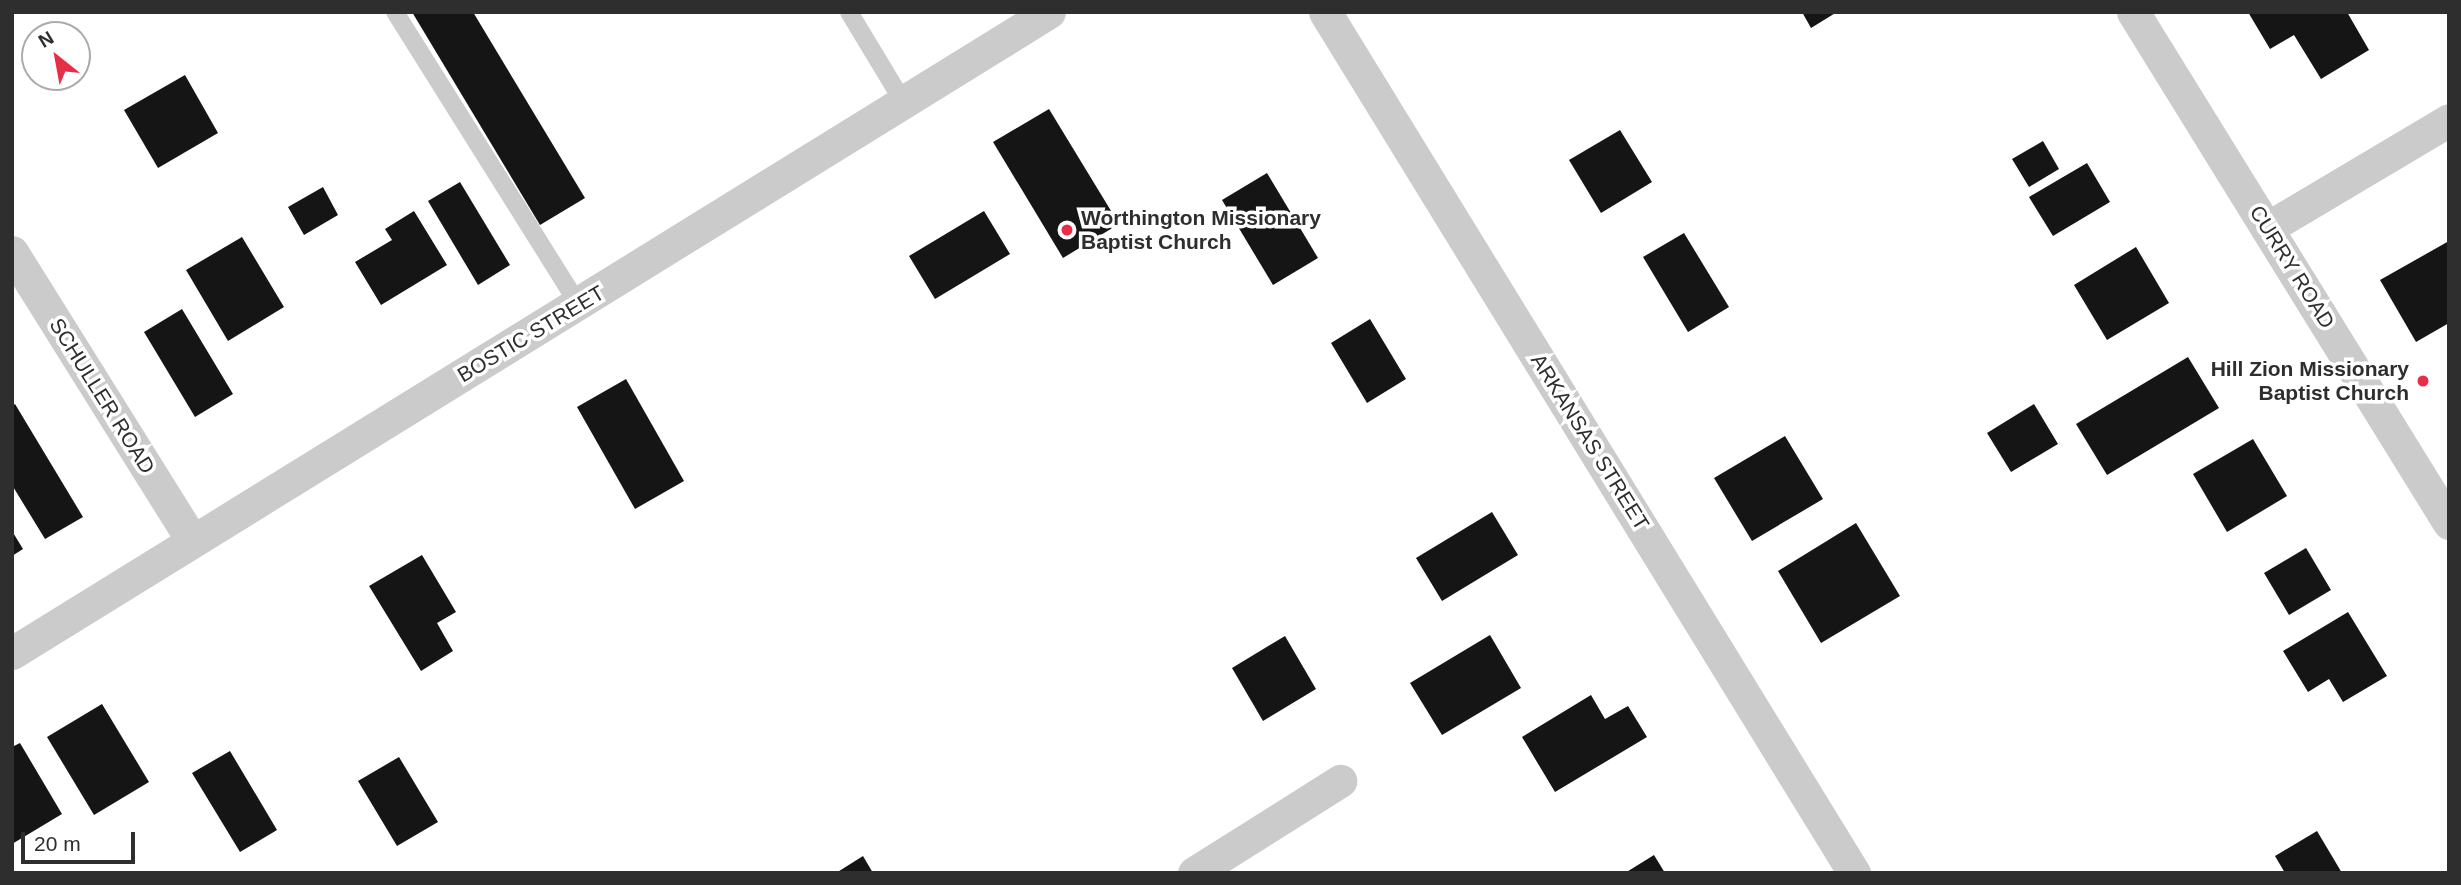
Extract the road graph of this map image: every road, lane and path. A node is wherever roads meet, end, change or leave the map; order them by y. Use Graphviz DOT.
graph roads {
  1 [pos="395,12"];
  2 [pos="849,12"];
  3 [pos="1049,12"];
  4 [pos="1325,12"];
  5 [pos="2133,12"];
  6 [pos="904,103"];
  7 [pos="2449,120"];
  8 [pos="2269,228"];
  9 [pos="12,252"];
  10 [pos="579,305"];
  11 [pos="2449,523"];
  12 [pos="192,540"];
  13 [pos="12,653"];
  14 [pos="1340,781"];
  15 [pos="1194,873"];
  16 [pos="1854,873"];
  1 -- 10 [label="lane"];
  2 -- 6 [label="lane"];
  3 -- 6 [label="street, BOSTIC STREET"];
  4 -- 16 [label="street, ARKANSAS STREET"];
  5 -- 8 [label="street, CURRY ROAD"];
  6 -- 10 [label="street, BOSTIC STREET"];
  7 -- 8 [label="street"];
  8 -- 11 [label="street, CURRY ROAD"];
  9 -- 12 [label="street, SCHULLER ROAD"];
  10 -- 12 [label="street, BOSTIC STREET"];
  12 -- 13 [label="street, BOSTIC STREET"];
  14 -- 15 [label="street"];
}
